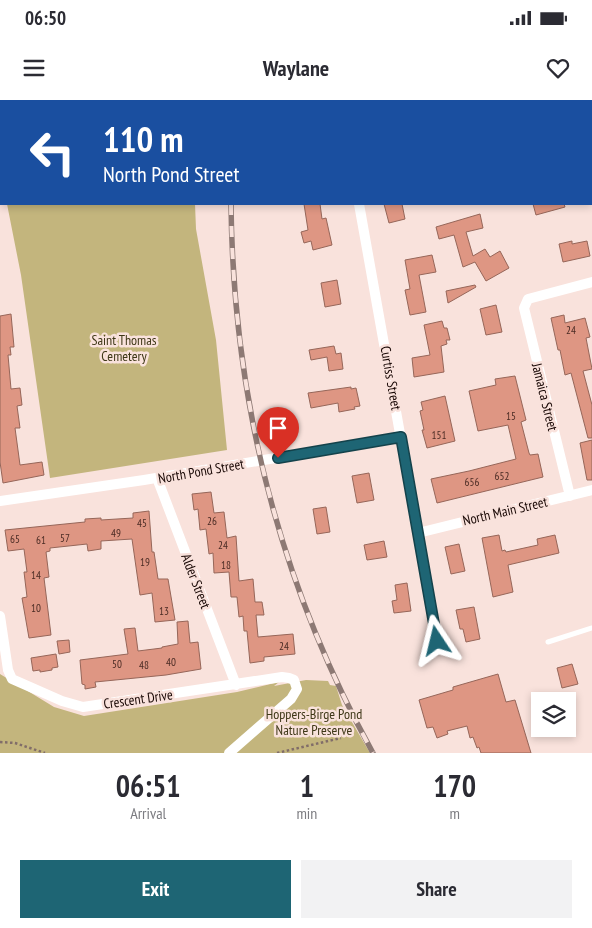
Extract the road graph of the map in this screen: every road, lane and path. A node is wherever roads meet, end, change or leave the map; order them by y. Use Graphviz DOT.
graph roads {
  1 [pos="359,205"];
  2 [pos="592,282"];
  3 [pos="401,437"];
  4 [pos="157,478"];
  5 [pos="592,490"];
  6 [pos="570,496"];
  7 [pos="0,501"];
  8 [pos="418,533"];
  9 [pos="0,616"];
  10 [pos="592,628"];
  11 [pos="437,641"];
  12 [pos="548,642"];
  13 [pos="3,650"];
  14 [pos="236,684"];
  15 [pos="341,738"];
  16 [pos="0,742"];
  17 [pos="45,753"];
  18 [pos="229,753"];
  19 [pos="277,753"];
  1 -- 3 [label="street, Curtiss Street"];
  2 -- 6 [label="street, Jamaica Street"];
  3 -- 4 [label="street, North Pond Street"];
  3 -- 8 [label="street, Curtiss Street"];
  4 -- 7 [label="street, North Pond Street"];
  4 -- 14 [label="street, Alder Street"];
  5 -- 6 [label="street, North Main Street"];
  6 -- 8 [label="street, North Main Street"];
  8 -- 11 [label="street, Curtiss Street"];
  9 -- 13 [label="street"];
  10 -- 12 [label="lane"];
  13 -- 14 [label="street, Crescent Drive"];
  14 -- 18 [label="street, Crescent Drive"];
  15 -- 19 [label="path"];
  16 -- 17 [label="path"];
}
